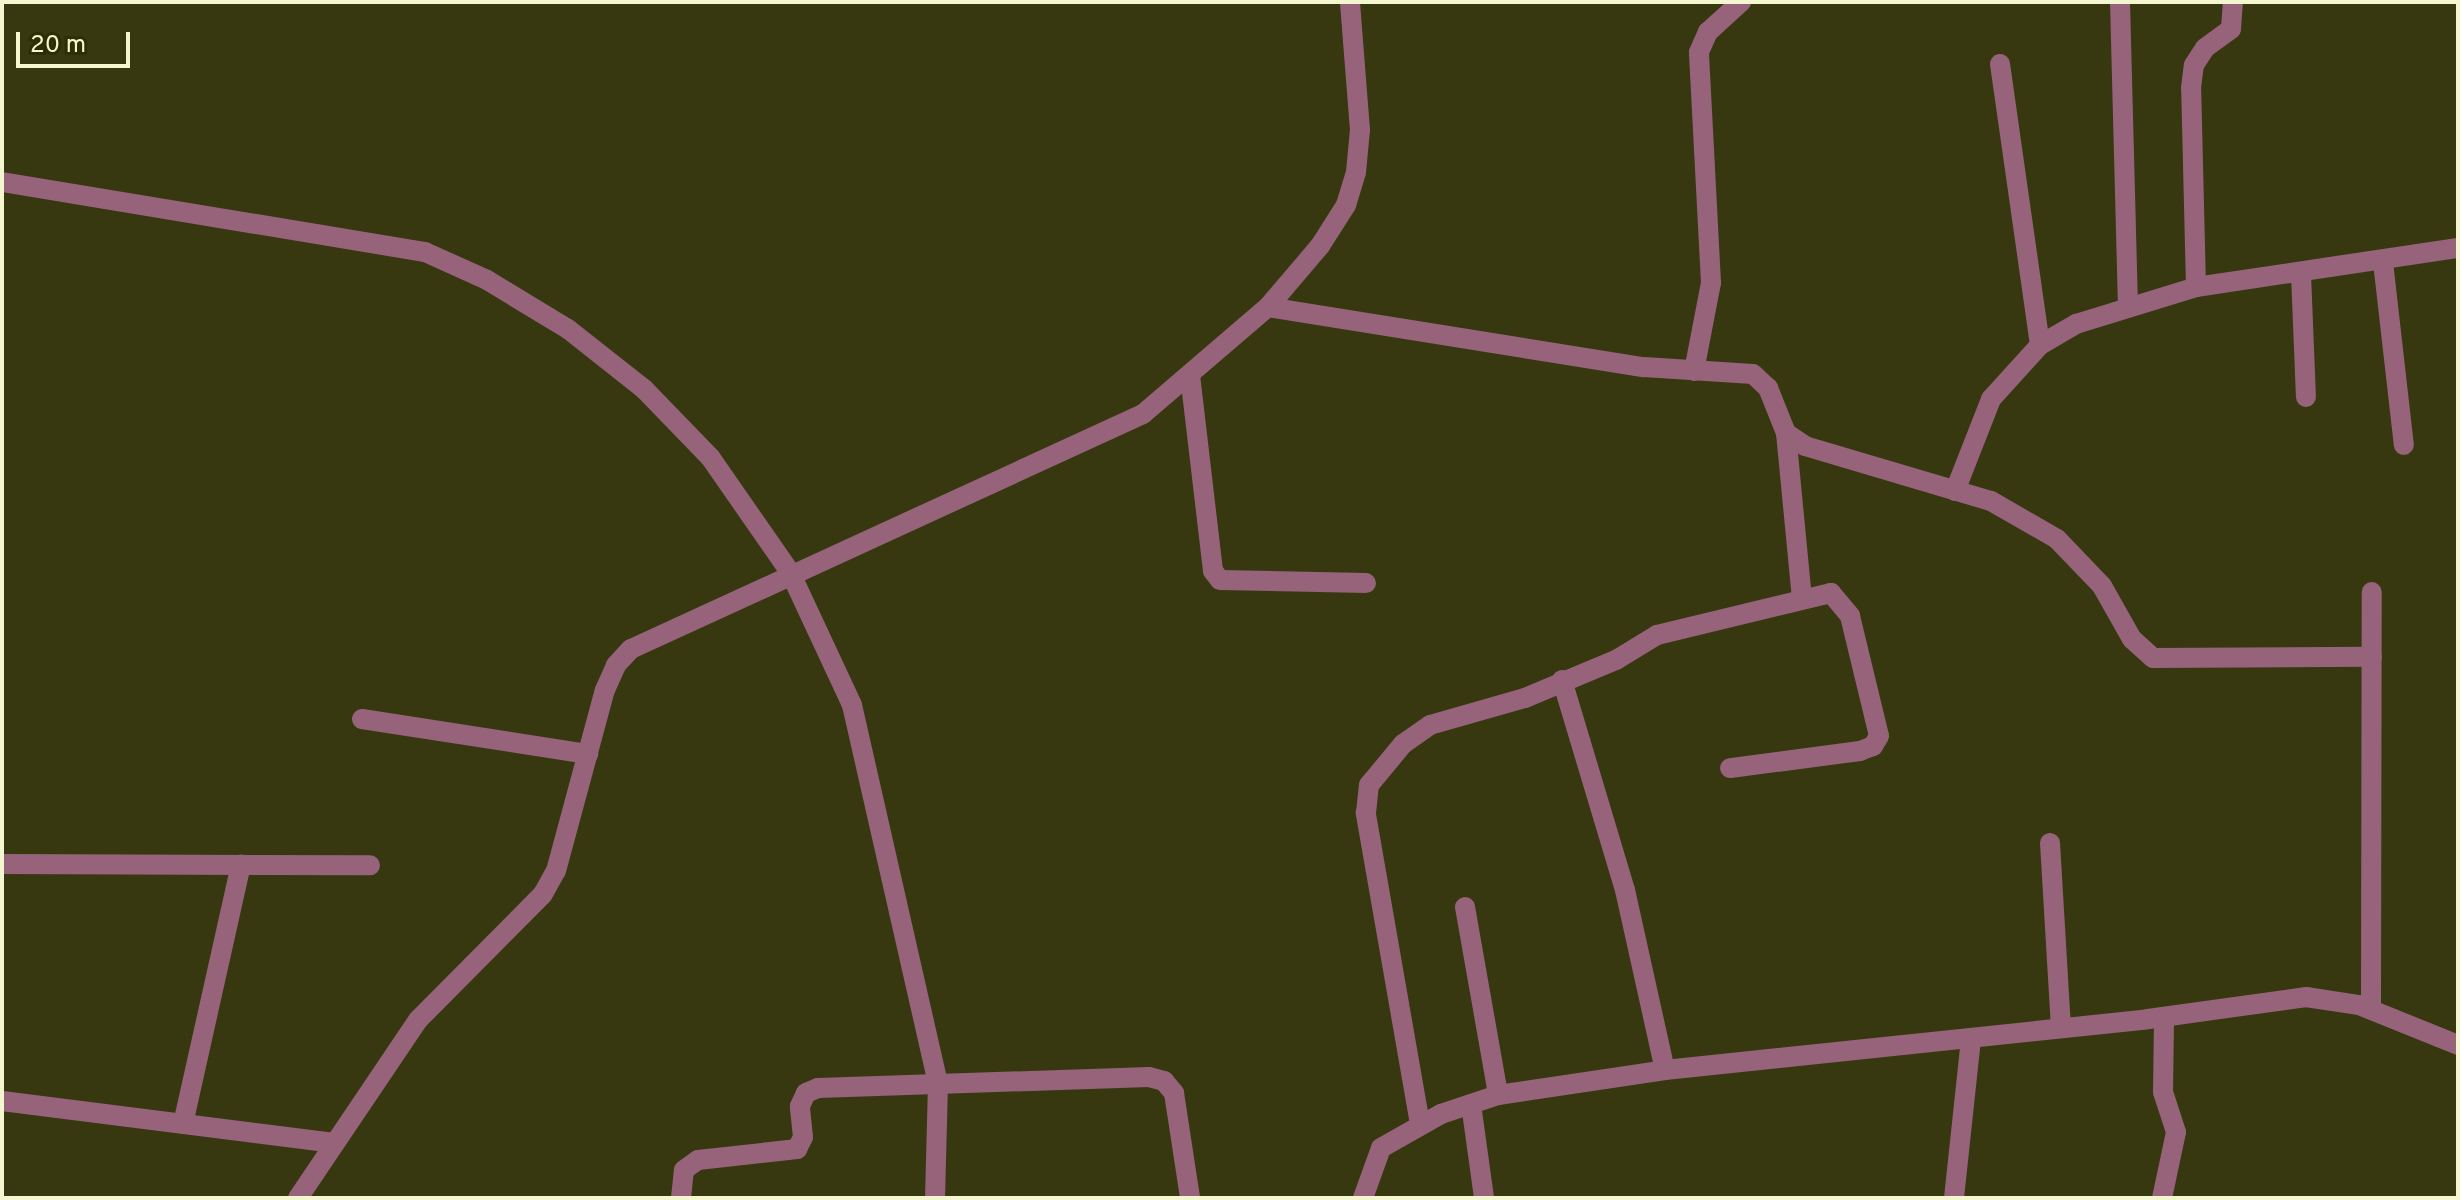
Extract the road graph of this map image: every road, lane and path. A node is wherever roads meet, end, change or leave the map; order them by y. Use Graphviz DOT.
graph roads {
  1 [pos="1350,2"];
  2 [pos="1741,2"];
  3 [pos="2120,2"];
  4 [pos="2233,2"];
  5 [pos="2000,64"];
  6 [pos="2,182"];
  7 [pos="2458,248"];
  8 [pos="2383,262"];
  9 [pos="2301,274"];
  10 [pos="2196,287"];
  11 [pos="2128,305"];
  12 [pos="1268,307"];
  13 [pos="2040,345"];
  14 [pos="1694,371"];
  15 [pos="1190,375"];
  16 [pos="2306,397"];
  17 [pos="1786,433"];
  18 [pos="2404,445"];
  19 [pos="1955,491"];
  20 [pos="790,572"];
  21 [pos="1366,583"];
  22 [pos="2372,592"];
  23 [pos="1802,599"];
  24 [pos="2372,657"];
  25 [pos="1562,680"];
  26 [pos="362,719"];
  27 [pos="588,754"];
  28 [pos="1730,768"];
  29 [pos="2050,843"];
  30 [pos="2,864"];
  31 [pos="241,864"];
  32 [pos="370,865"];
  33 [pos="1465,907"];
  34 [pos="2371,1009"];
  35 [pos="2164,1017"];
  36 [pos="2061,1028"];
  37 [pos="1971,1038"];
  38 [pos="2458,1045"];
  39 [pos="1665,1070"];
  40 [pos="938,1084"];
  41 [pos="1498,1095"];
  42 [pos="2,1101"];
  43 [pos="1471,1104"];
  44 [pos="183,1124"];
  45 [pos="1420,1124"];
  46 [pos="334,1143"];
  47 [pos="298,1198"];
  48 [pos="681,1198"];
  49 [pos="935,1198"];
  50 [pos="1190,1198"];
  51 [pos="1363,1198"];
  52 [pos="1484,1198"];
  53 [pos="1954,1198"];
  54 [pos="2162,1198"];
  1 -- 12 [label="street"];
  2 -- 14 [label="street"];
  3 -- 11 [label="street"];
  4 -- 10 [label="street"];
  5 -- 13 [label="street"];
  6 -- 20 [label="street"];
  7 -- 8 [label="street"];
  8 -- 9 [label="street"];
  8 -- 18 [label="street"];
  9 -- 10 [label="street"];
  9 -- 16 [label="street"];
  10 -- 11 [label="street"];
  11 -- 13 [label="street"];
  12 -- 14 [label="street"];
  12 -- 15 [label="street"];
  13 -- 19 [label="street"];
  14 -- 17 [label="street"];
  15 -- 20 [label="street"];
  15 -- 21 [label="street"];
  17 -- 19 [label="street"];
  17 -- 23 [label="street"];
  19 -- 24 [label="street"];
  20 -- 27 [label="street"];
  20 -- 40 [label="street"];
  22 -- 24 [label="street"];
  23 -- 25 [label="street"];
  23 -- 28 [label="street"];
  24 -- 34 [label="street"];
  25 -- 39 [label="street"];
  25 -- 45 [label="street"];
  26 -- 27 [label="street"];
  27 -- 46 [label="street"];
  29 -- 36 [label="street"];
  30 -- 31 [label="street"];
  31 -- 32 [label="street"];
  31 -- 44 [label="street"];
  33 -- 41 [label="street"];
  34 -- 35 [label="street"];
  34 -- 38 [label="street"];
  35 -- 36 [label="street"];
  35 -- 54 [label="street"];
  36 -- 37 [label="street"];
  37 -- 39 [label="street"];
  37 -- 53 [label="street"];
  39 -- 41 [label="street"];
  40 -- 48 [label="street"];
  40 -- 49 [label="street"];
  40 -- 50 [label="street"];
  41 -- 43 [label="street"];
  42 -- 44 [label="street"];
  43 -- 45 [label="street"];
  43 -- 52 [label="street"];
  44 -- 46 [label="street"];
  45 -- 51 [label="street"];
  46 -- 47 [label="street"];
}
